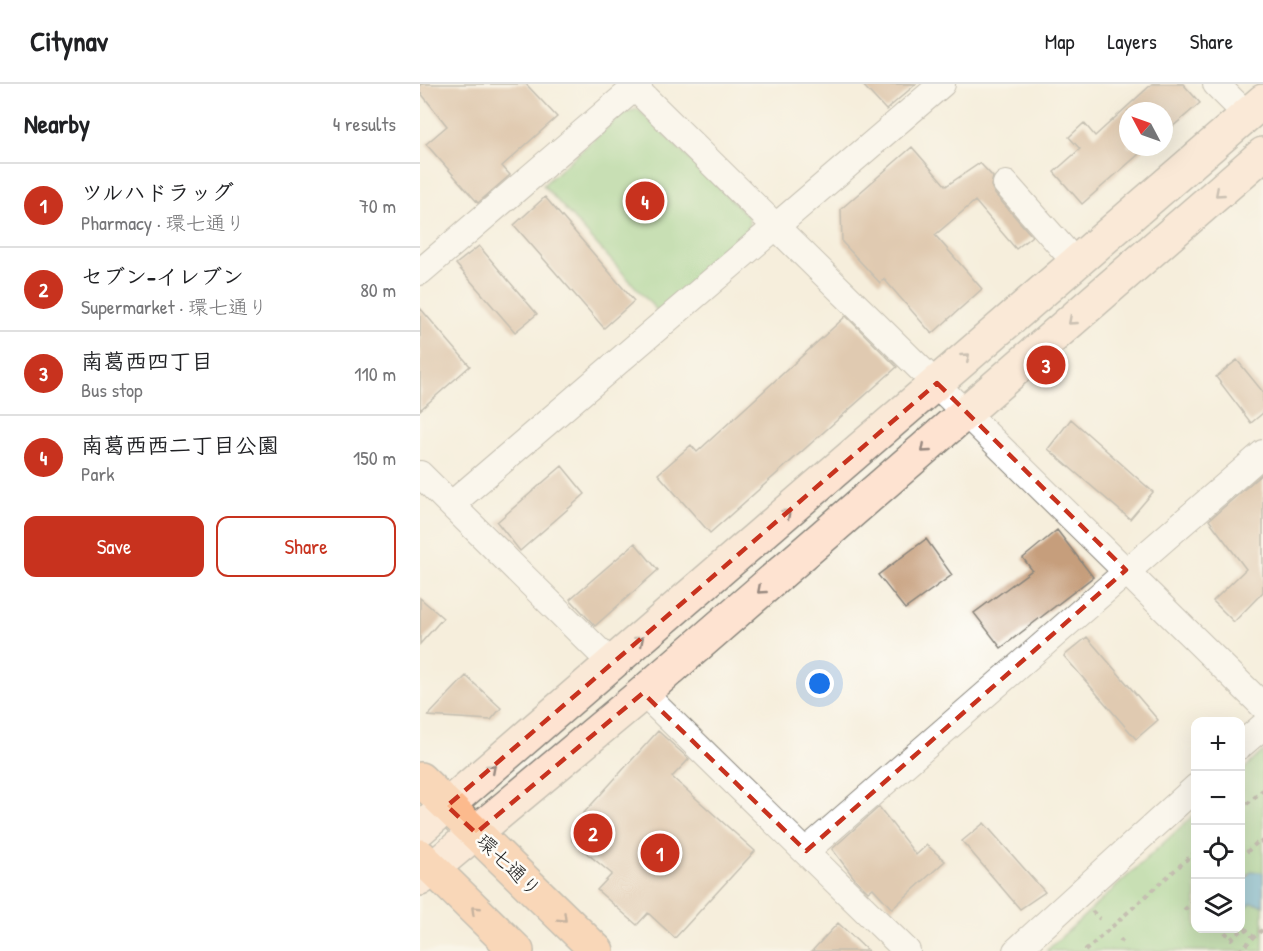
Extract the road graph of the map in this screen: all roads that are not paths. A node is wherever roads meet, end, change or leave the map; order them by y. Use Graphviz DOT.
graph roads {
  1 [pos="942,84"];
  2 [pos="1216,84"];
  3 [pos="635,85"];
  4 [pos="1255,108"];
  5 [pos="1263,154"];
  6 [pos="1006,184"];
  7 [pos="777,227"];
  8 [pos="1076,263"];
  9 [pos="420,272"];
  10 [pos="936,383"];
  11 [pos="967,412"];
  12 [pos="1263,453"];
  13 [pos="420,474"];
  14 [pos="452,504"];
  15 [pos="1126,570"];
  16 [pos="612,664"];
  17 [pos="643,693"];
  18 [pos="1263,706"];
  19 [pos="1263,726"];
  20 [pos="1245,742"];
  21 [pos="420,779"];
  22 [pos="1191,792"];
  23 [pos="447,806"];
  24 [pos="420,829"];
  25 [pos="476,833"];
  26 [pos="806,850"];
  27 [pos="424,868"];
  28 [pos="517,951"];
  29 [pos="597,951"];
  30 [pos="907,951"];
  31 [pos="1016,951"];
  1 -- 7 [label="street"];
  2 -- 4 [label="street"];
  3 -- 7 [label="street"];
  3 -- 9 [label="street"];
  4 -- 8 [label="street"];
  5 -- 11 [label="street, one-way"];
  6 -- 8 [label="street"];
  7 -- 10 [label="street"];
  7 -- 14 [label="street"];
  10 -- 8 [label="street, one-way"];
  10 -- 11 [label="street"];
  16 -- 10 [label="street, one-way"];
  11 -- 15 [label="street"];
  11 -- 17 [label="street, one-way"];
  12 -- 15 [label="street"];
  13 -- 14 [label="street"];
  14 -- 16 [label="street"];
  15 -- 18 [label="street"];
  15 -- 26 [label="street"];
  23 -- 16 [label="street, one-way"];
  17 -- 25 [label="street"];
  17 -- 26 [label="street"];
  19 -- 20 [label="street"];
  21 -- 23 [label="main road, 環七通り"];
  22 -- 31 [label="street"];
  23 -- 24 [label="street"];
  23 -- 25 [label="main road, 環七通り"];
  25 -- 27 [label="street"];
  25 -- 29 [label="main road, 環七通り, one-way"];
  26 -- 30 [label="street"];
  28 -- 27 [label="main road, one-way"];
}
